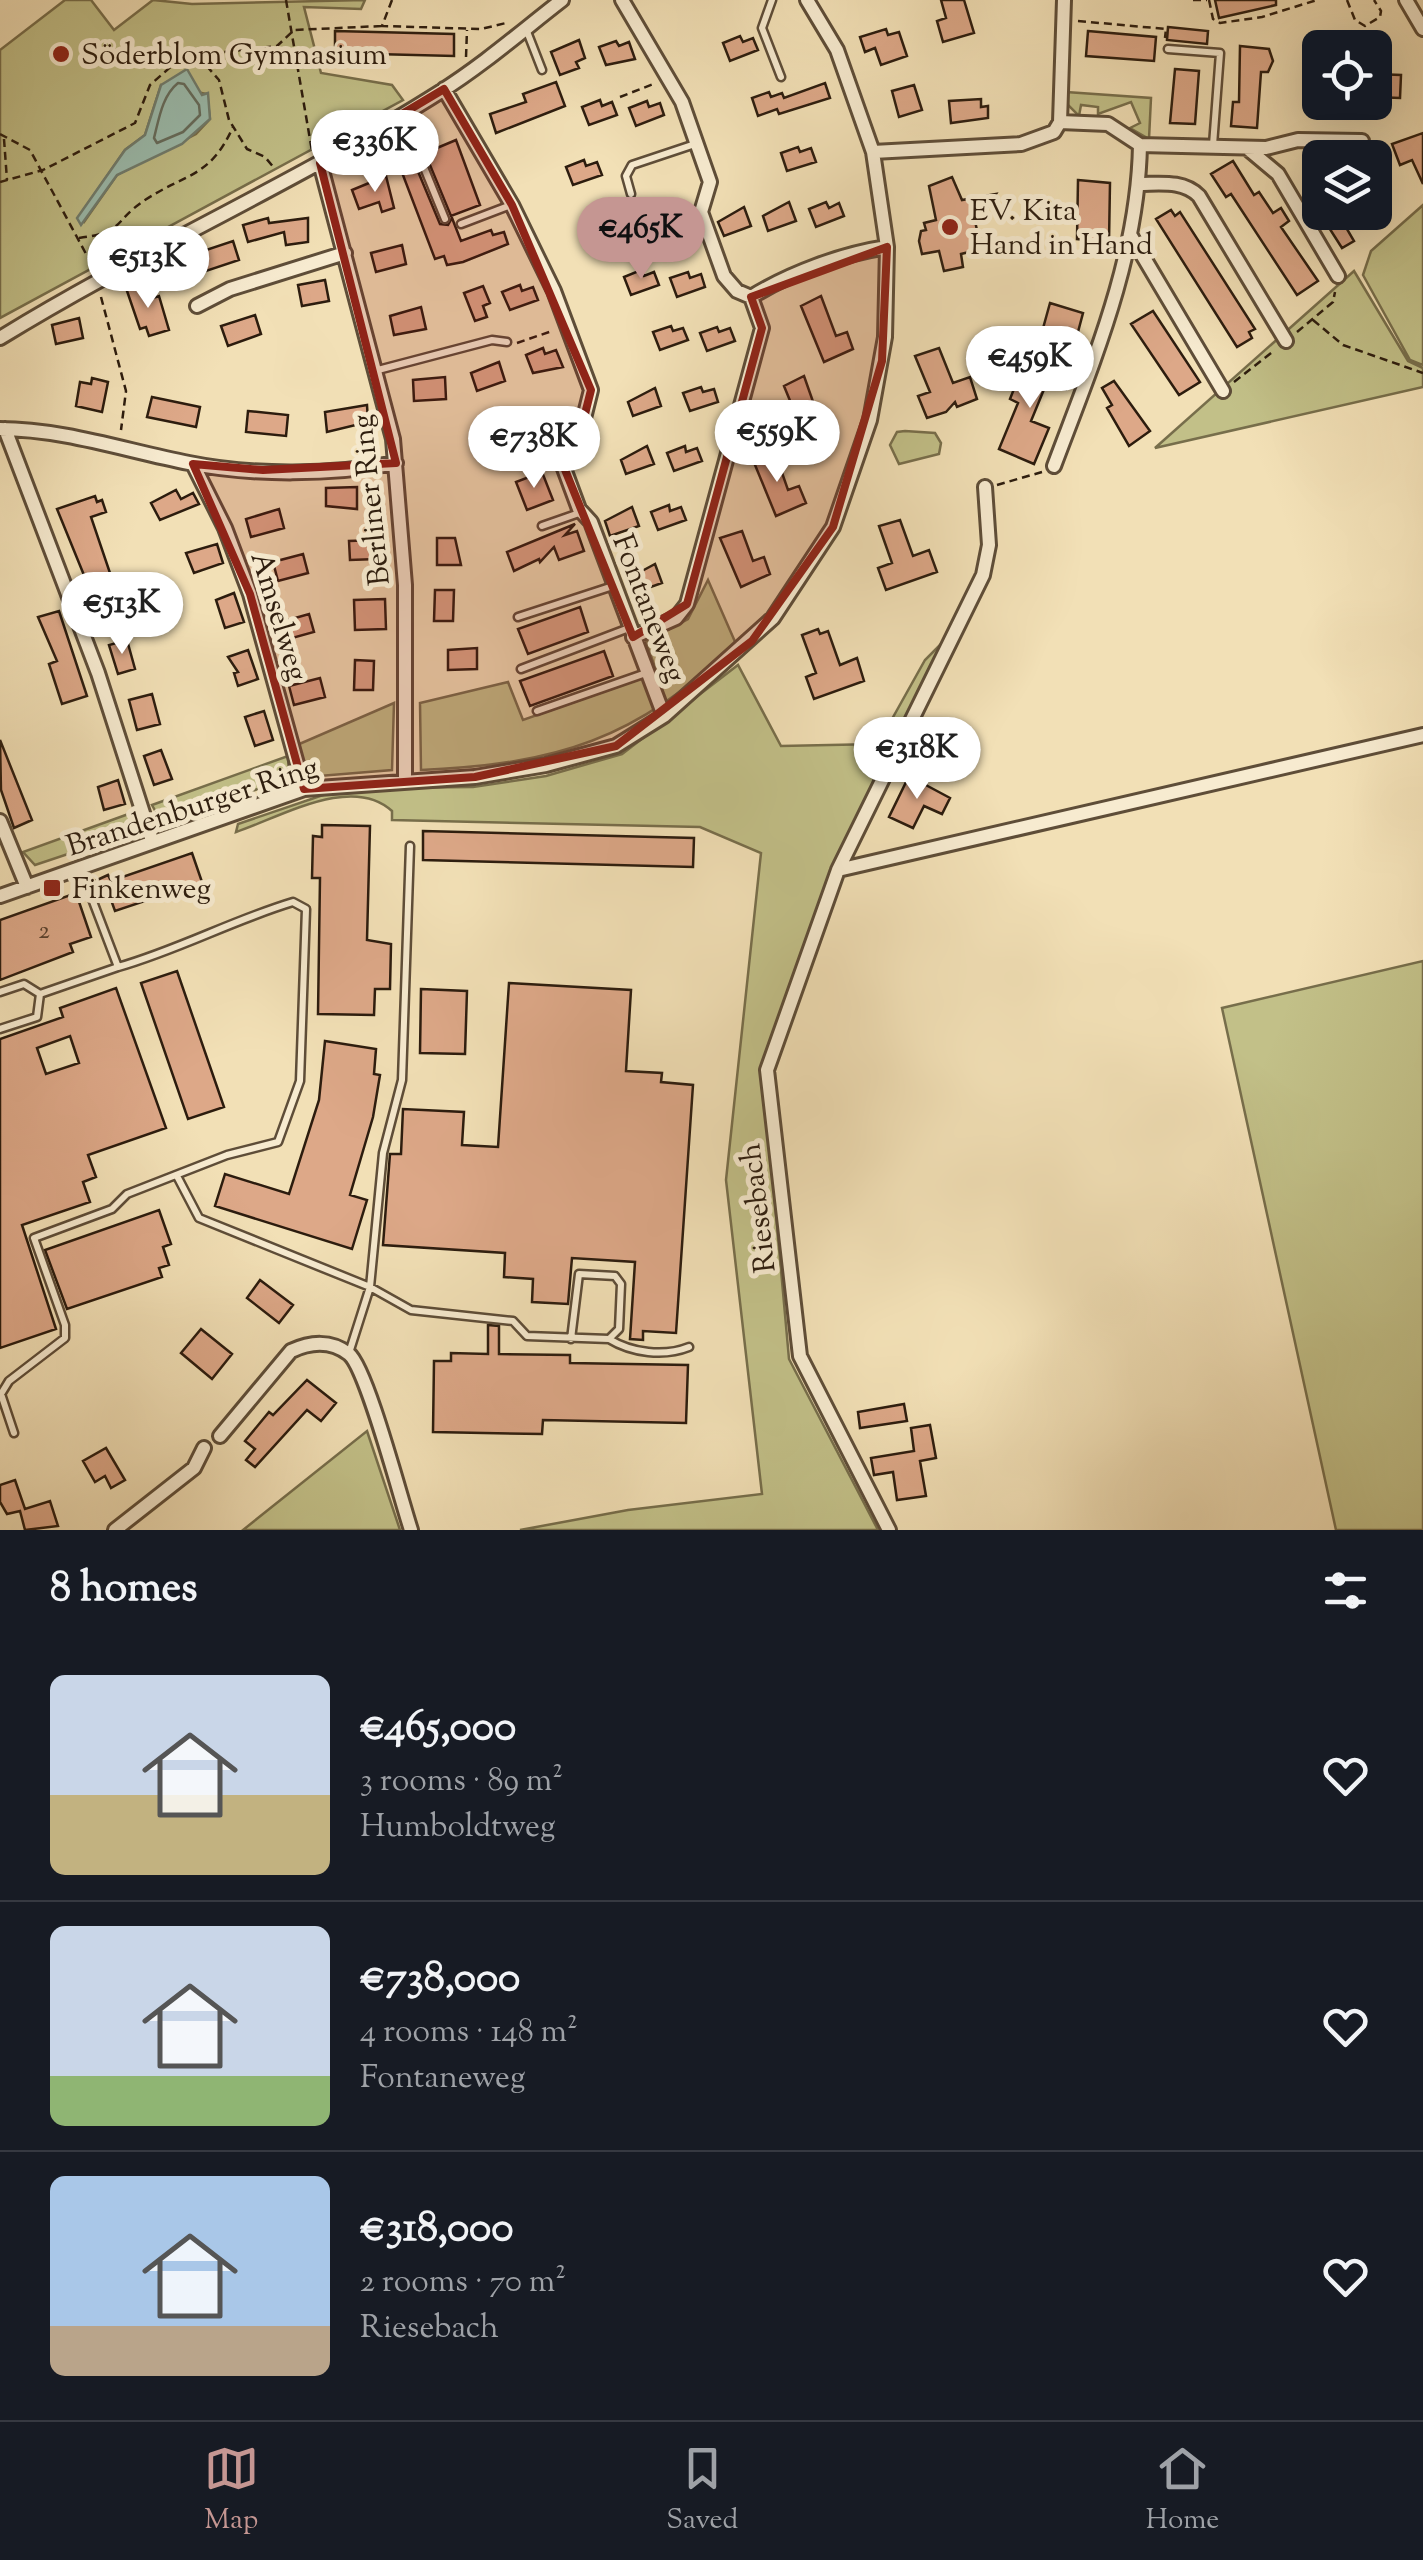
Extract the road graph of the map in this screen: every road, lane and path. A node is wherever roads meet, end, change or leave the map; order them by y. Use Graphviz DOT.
graph roads {
  1 [pos="286,0"];
  2 [pos="392,0"];
  3 [pos="562,0"];
  4 [pos="622,0"];
  5 [pos="772,0"];
  6 [pos="807,0"];
  7 [pos="1064,0"];
  8 [pos="1192,0"];
  9 [pos="1208,0"];
  10 [pos="1316,0"];
  11 [pos="1348,0"];
  12 [pos="1374,0"];
  13 [pos="1406,0"];
  14 [pos="1062,19"];
  15 [pos="506,23"];
  16 [pos="382,26"];
  17 [pos="466,28"];
  18 [pos="525,28"];
  19 [pos="1423,29"];
  20 [pos="294,30"];
  21 [pos="1168,49"];
  22 [pos="197,55"];
  23 [pos="466,62"];
  24 [pos="542,70"];
  25 [pos="780,77"];
  26 [pos="666,79"];
  27 [pos="444,89"];
  28 [pos="620,97"];
  29 [pos="403,114"];
  30 [pos="1060,122"];
  31 [pos="232,127"];
  32 [pos="4,138"];
  33 [pos="1302,143"];
  34 [pos="696,144"];
  35 [pos="1140,145"];
  36 [pos="1213,146"];
  37 [pos="1245,147"];
  38 [pos="874,152"];
  39 [pos="320,164"];
  40 [pos="7,180"];
  41 [pos="0,182"];
  42 [pos="285,182"];
  43 [pos="1139,184"];
  44 [pos="631,194"];
  45 [pos="512,205"];
  46 [pos="444,219"];
  47 [pos="462,224"];
  48 [pos="1131,236"];
  49 [pos="77,239"];
  50 [pos="887,247"];
  51 [pos="345,254"];
  52 [pos="1338,276"];
  53 [pos="751,297"];
  54 [pos="197,306"];
  55 [pos="1312,319"];
  56 [pos="567,325"];
  57 [pos="0,338"];
  58 [pos="1286,341"];
  59 [pos="508,342"];
  60 [pos="378,370"];
  61 [pos="1423,374"];
  62 [pos="1223,391"];
  63 [pos="2,429"];
  64 [pos="396,463"];
  65 [pos="193,464"];
  66 [pos="1054,466"];
  67 [pos="986,488"];
  68 [pos="582,512"];
  69 [pos="542,526"];
  70 [pos="614,585"];
  71 [pos="518,618"];
  72 [pos="632,632"];
  73 [pos="521,669"];
  74 [pos="647,673"];
  75 [pos="537,711"];
  76 [pos="664,716"];
  77 [pos="1423,735"];
  78 [pos="405,780"];
  79 [pos="304,788"];
  80 [pos="0,822"];
  81 [pos="152,842"];
  82 [pos="410,846"];
  83 [pos="81,869"];
  84 [pos="838,870"];
  85 [pos="27,887"];
  86 [pos="0,896"];
  87 [pos="118,968"];
  88 [pos="0,992"];
  89 [pos="40,994"];
  90 [pos="0,1029"];
  91 [pos="178,1176"];
  92 [pos="370,1287"];
  93 [pos="609,1339"];
  94 [pos="571,1340"];
  95 [pos="690,1347"];
  96 [pos="348,1354"];
  97 [pos="14,1433"];
  98 [pos="220,1436"];
  99 [pos="204,1448"];
  100 [pos="115,1530"];
  101 [pos="411,1530"];
  102 [pos="889,1530"];
  1 -- 20 [label="path"];
  2 -- 16 [label="path"];
  3 -- 18 [label="street"];
  4 -- 26 [label="street"];
  5 -- 25 [label="lane"];
  6 -- 38 [label="street, Brandenburger Ring"];
  7 -- 14 [label="street"];
  8 -- 9 [label="path"];
  9 -- 10 [label="path"];
  11 -- 12 [label="path"];
  13 -- 19 [label="street"];
  14 -- 21 [label="path"];
  14 -- 30 [label="street"];
  15 -- 17 [label="path"];
  16 -- 17 [label="path"];
  16 -- 20 [label="path"];
  17 -- 23 [label="path"];
  18 -- 24 [label="lane"];
  18 -- 27 [label="street"];
  20 -- 22 [label="path"];
  20 -- 39 [label="path"];
  21 -- 36 [label="lane"];
  22 -- 31 [label="path"];
  22 -- 40 [label="path"];
  26 -- 28 [label="path"];
  26 -- 34 [label="street"];
  27 -- 29 [label="street"];
  27 -- 45 [label="street, Fontaneweg"];
  29 -- 39 [label="street"];
  29 -- 46 [label="lane"];
  30 -- 35 [label="street"];
  30 -- 38 [label="street"];
  31 -- 42 [label="path"];
  31 -- 49 [label="path"];
  32 -- 40 [label="path"];
  33 -- 37 [label="street"];
  34 -- 44 [label="lane"];
  34 -- 53 [label="street"];
  35 -- 36 [label="street"];
  35 -- 43 [label="street"];
  36 -- 37 [label="street"];
  37 -- 52 [label="street"];
  38 -- 50 [label="street, Brandenburger Ring"];
  39 -- 42 [label="street"];
  39 -- 51 [label="street, Berliner Ring"];
  40 -- 41 [label="path"];
  42 -- 57 [label="street"];
  43 -- 48 [label="street"];
  43 -- 58 [label="street"];
  45 -- 47 [label="lane"];
  45 -- 56 [label="street, Fontaneweg"];
  48 -- 62 [label="street"];
  48 -- 66 [label="street"];
  50 -- 53 [label="street"];
  50 -- 76 [label="street, Brandenburger Ring"];
  51 -- 54 [label="street"];
  51 -- 60 [label="street, Berliner Ring"];
  53 -- 72 [label="street"];
  55 -- 61 [label="path"];
  56 -- 59 [label="path"];
  56 -- 68 [label="street, Fontaneweg"];
  59 -- 60 [label="lane"];
  60 -- 64 [label="street, Berliner Ring"];
  63 -- 65 [label="street"];
  63 -- 81 [label="street"];
  64 -- 65 [label="street"];
  64 -- 78 [label="street, Berliner Ring"];
  65 -- 79 [label="street, Amselweg"];
  66 -- 67 [label="path"];
  67 -- 84 [label="street, Riesebach"];
  68 -- 69 [label="lane"];
  68 -- 70 [label="street, Fontaneweg"];
  70 -- 71 [label="lane"];
  70 -- 72 [label="street, Fontaneweg"];
  72 -- 73 [label="lane"];
  72 -- 74 [label="street, Fontaneweg"];
  74 -- 75 [label="lane"];
  74 -- 76 [label="street, Fontaneweg"];
  76 -- 78 [label="street, Brandenburger Ring"];
  77 -- 84 [label="street"];
  78 -- 79 [label="street, Brandenburger Ring"];
  79 -- 81 [label="street, Brandenburger Ring"];
  80 -- 85 [label="street"];
  81 -- 83 [label="street, Brandenburger Ring"];
  82 -- 92 [label="lane"];
  83 -- 85 [label="street, Brandenburger Ring"];
  83 -- 87 [label="lane"];
  84 -- 102 [label="street, Riesebach"];
  85 -- 86 [label="street, Brandenburger Ring"];
  87 -- 89 [label="lane"];
  87 -- 91 [label="lane"];
  88 -- 89 [label="lane"];
  89 -- 90 [label="lane"];
  91 -- 92 [label="lane"];
  91 -- 97 [label="lane"];
  92 -- 94 [label="lane"];
  92 -- 96 [label="lane"];
  93 -- 94 [label="lane"];
  93 -- 94 [label="lane"];
  93 -- 95 [label="lane"];
  96 -- 98 [label="street"];
  96 -- 101 [label="street"];
  99 -- 100 [label="street"];
}
